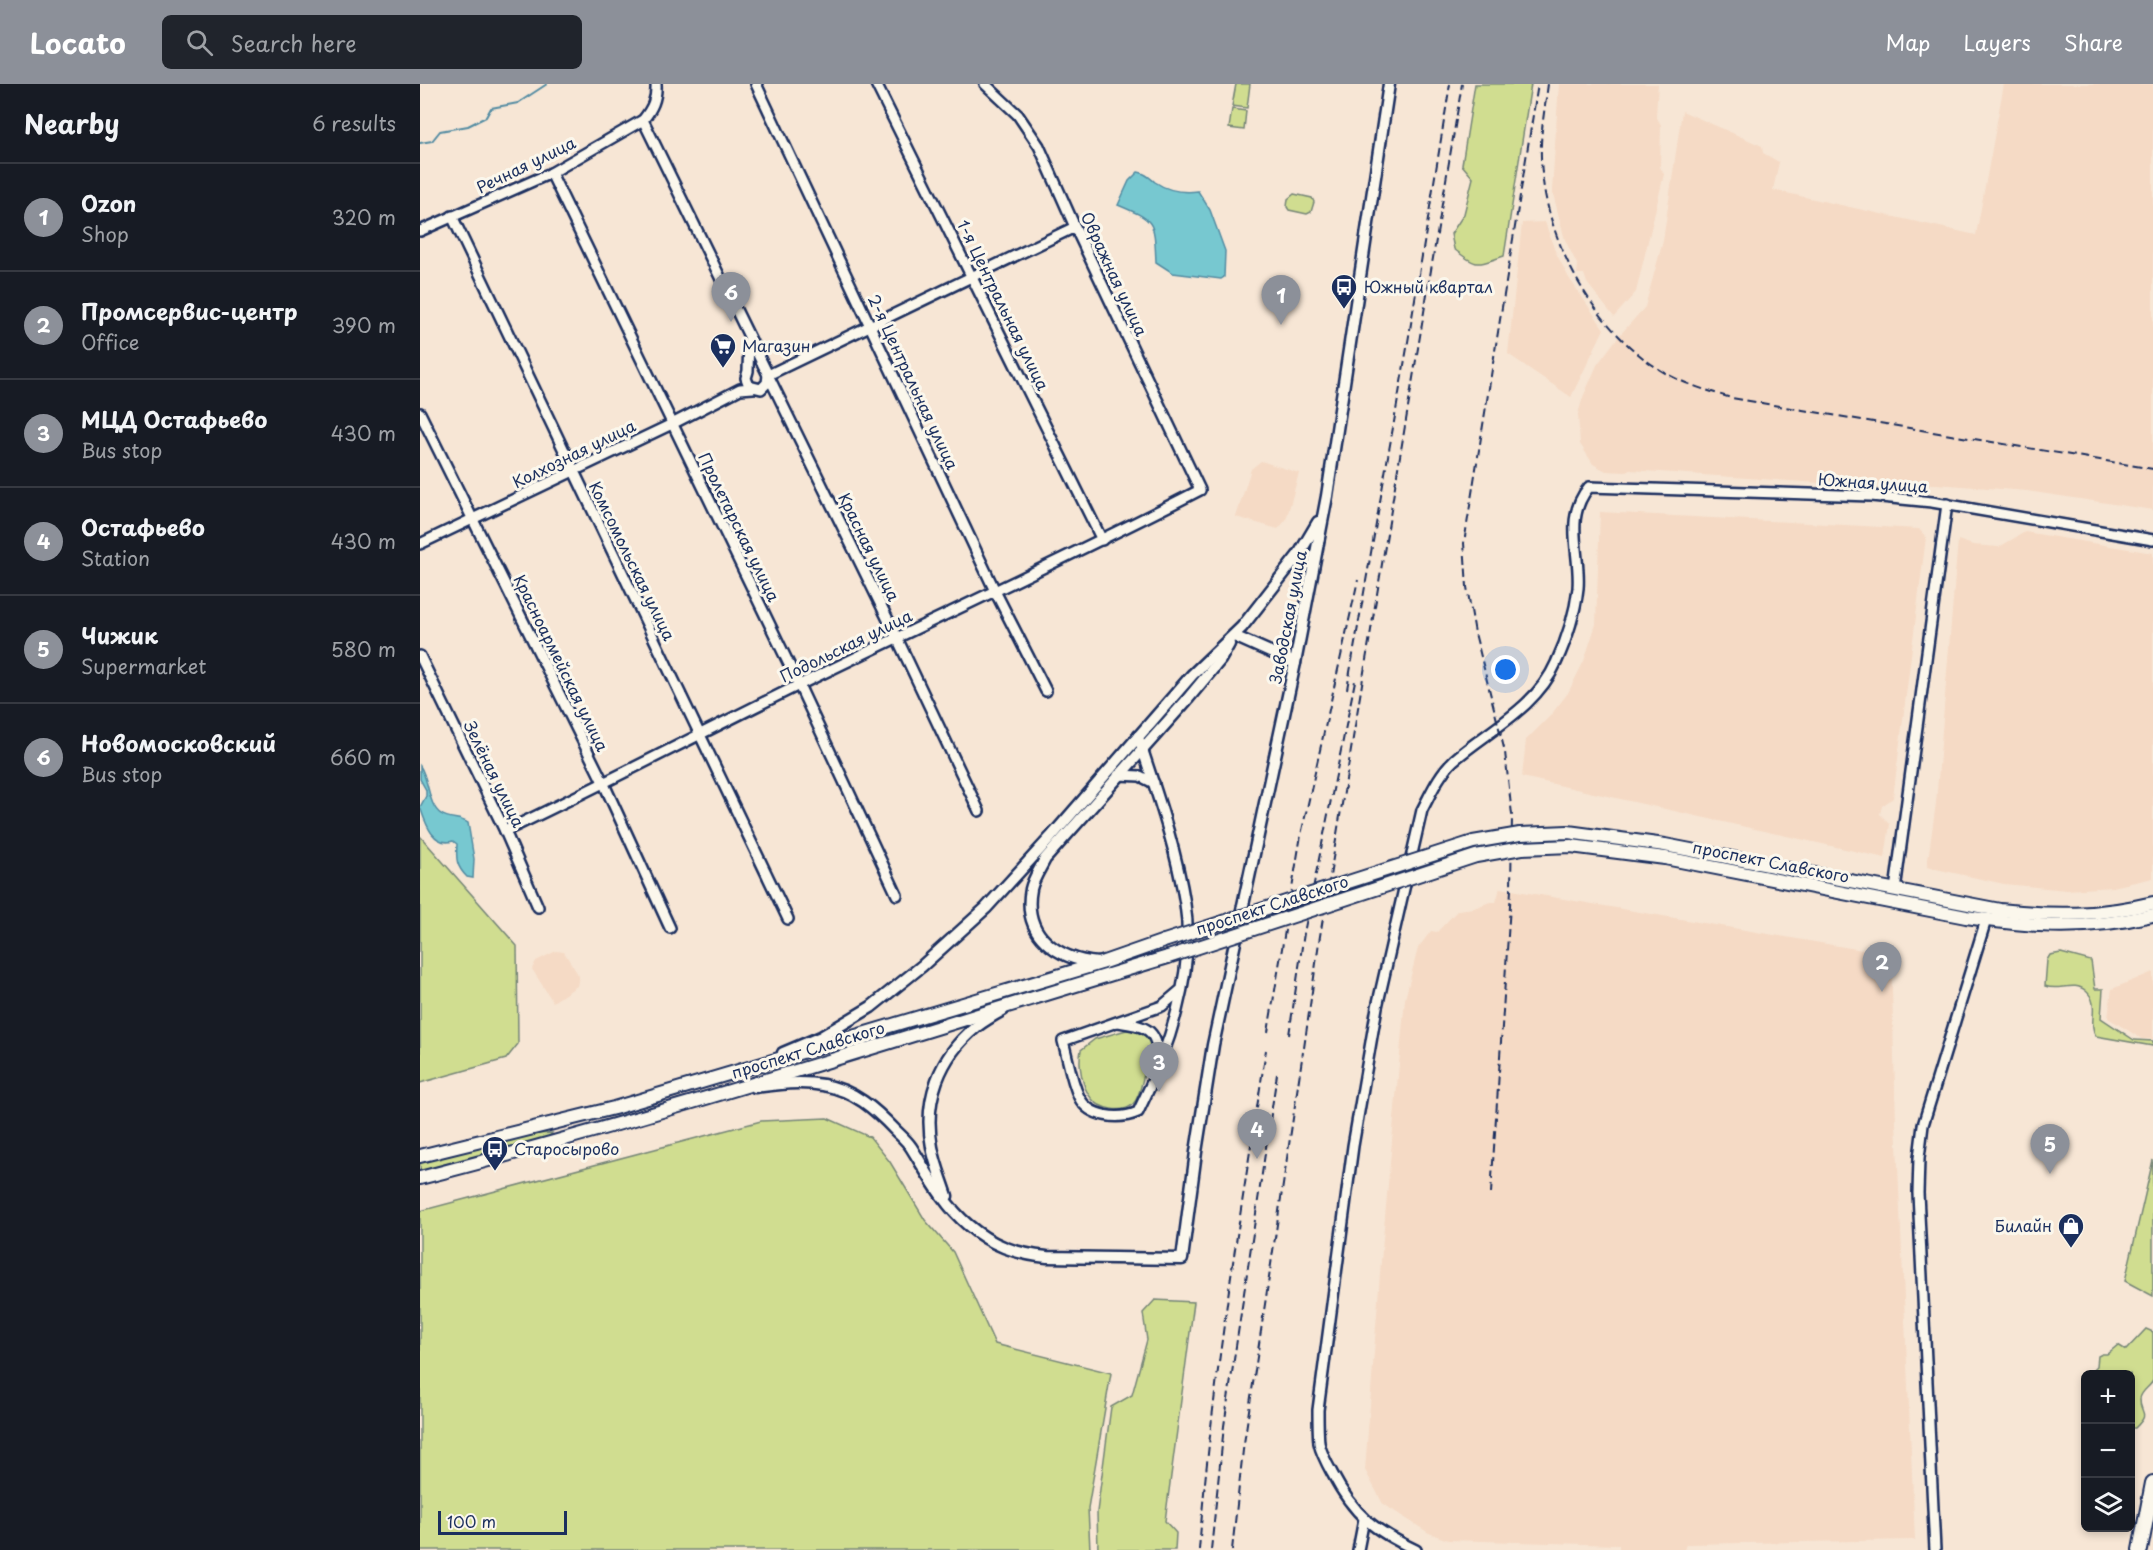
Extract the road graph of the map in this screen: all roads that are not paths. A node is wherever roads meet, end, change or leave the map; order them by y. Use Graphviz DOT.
graph roads {
  1 [pos="656,84"];
  2 [pos="756,84"];
  3 [pos="876,84"];
  4 [pos="985,84"];
  5 [pos="1389,84"];
  6 [pos="643,120"];
  7 [pos="551,173"];
  8 [pos="452,216"];
  9 [pos="1075,227"];
  10 [pos="420,231"];
  11 [pos="973,277"];
  12 [pos="870,326"];
  13 [pos="749,338"];
  14 [pos="747,375"];
  15 [pos="767,378"];
  16 [pos="753,388"];
  17 [pos="740,389"];
  18 [pos="420,413"];
  19 [pos="672,424"];
  20 [pos="573,471"];
  21 [pos="1200,490"];
  22 [pos="1327,496"];
  23 [pos="1947,504"];
  24 [pos="474,520"];
  25 [pos="1102,540"];
  26 [pos="2153,540"];
  27 [pos="420,544"];
  28 [pos="995,591"];
  29 [pos="1234,636"];
  30 [pos="897,638"];
  31 [pos="420,656"];
  32 [pos="1295,663"];
  33 [pos="799,686"];
  34 [pos="1046,691"];
  35 [pos="699,735"];
  36 [pos="1138,736"];
  37 [pos="1142,748"];
  38 [pos="1118,775"];
  39 [pos="1154,783"];
  40 [pos="604,784"];
  41 [pos="979,811"];
  42 [pos="505,831"];
  43 [pos="1895,890"];
  44 [pos="897,895"];
  45 [pos="2153,903"];
  46 [pos="538,907"];
  47 [pos="2153,915"];
  48 [pos="788,919"];
  49 [pos="1986,920"];
  50 [pos="670,927"];
  51 [pos="1101,963"];
  52 [pos="1182,989"];
  53 [pos="1012,1004"];
  54 [pos="1117,1022"];
  55 [pos="1158,1065"];
  56 [pos="733,1073"];
  57 [pos="736,1089"];
  58 [pos="420,1156"];
  59 [pos="420,1178"];
  60 [pos="950,1205"];
  61 [pos="2153,1483"];
  62 [pos="1364,1519"];
  63 [pos="1358,1550"];
  64 [pos="1416,1550"];
  65 [pos="1935,1550"];
  66 [pos="2140,1550"];
  1 -- 6 [label="street"];
  2 -- 12 [label="street, 2-я Центральная улица"];
  3 -- 11 [label="street, 1-я Центральная улица"];
  4 -- 9 [label="street, Овражная улица"];
  5 -- 22 [label="street, Заводская улица"];
  6 -- 7 [label="street, Речная улица"];
  6 -- 13 [label="street, Красная улица"];
  7 -- 8 [label="street, Речная улица"];
  7 -- 19 [label="street, Пролетарская улица"];
  8 -- 10 [label="street, Речная улица"];
  8 -- 20 [label="street, Комсомольская улица"];
  9 -- 11 [label="street"];
  9 -- 21 [label="street, Овражная улица"];
  11 -- 12 [label="street"];
  11 -- 25 [label="street, 1-я Центральная улица"];
  12 -- 15 [label="street"];
  12 -- 28 [label="street, 2-я Центральная улица"];
  13 -- 14 [label="street, Красная улица"];
  13 -- 15 [label="street, Красная улица"];
  14 -- 15 [label="street"];
  14 -- 16 [label="street"];
  14 -- 17 [label="street"];
  15 -- 16 [label="street, Колхозная улица"];
  15 -- 30 [label="street, Красная улица"];
  16 -- 17 [label="street, Колхозная улица"];
  17 -- 19 [label="street, Колхозная улица"];
  18 -- 24 [label="street, Красноармейская улица"];
  19 -- 20 [label="street, Колхозная улица"];
  19 -- 33 [label="street, Пролетарская улица"];
  20 -- 24 [label="street, Колхозная улица"];
  20 -- 35 [label="street, Комсомольская улица"];
  21 -- 25 [label="street, Подольская улица"];
  22 -- 29 [label="street"];
  22 -- 32 [label="street, Заводская улица"];
  23 -- 26 [label="street, Южная улица"];
  23 -- 43 [label="street"];
  23 -- 62 [label="street, Южная улица"];
  24 -- 27 [label="street, Колхозная улица"];
  24 -- 40 [label="street, Красноармейская улица"];
  25 -- 28 [label="street, Подольская улица"];
  28 -- 30 [label="street, Подольская улица"];
  28 -- 34 [label="street, 2-я Центральная улица"];
  29 -- 32 [label="street"];
  29 -- 36 [label="street"];
  29 -- 37 [label="street"];
  30 -- 33 [label="street, Подольская улица"];
  30 -- 41 [label="street, Красная улица"];
  31 -- 42 [label="street, Зелёная улица"];
  32 -- 60 [label="street, Заводская улица"];
  33 -- 35 [label="street, Подольская улица"];
  33 -- 44 [label="street, Пролетарская улица"];
  35 -- 40 [label="street, Подольская улица"];
  35 -- 48 [label="street, Комсомольская улица"];
  36 -- 37 [label="street"];
  36 -- 56 [label="street"];
  37 -- 38 [label="street"];
  37 -- 39 [label="street"];
  38 -- 39 [label="street"];
  38 -- 51 [label="street"];
  39 -- 52 [label="street"];
  40 -- 42 [label="street, Подольская улица"];
  40 -- 50 [label="street, Красноармейская улица"];
  42 -- 46 [label="street, Зелёная улица"];
  43 -- 45 [label="main road, проспект Славского"];
  43 -- 51 [label="main road, проспект Славского, bridge"];
  47 -- 49 [label="main road, проспект Славского"];
  49 -- 53 [label="main road, проспект Славского, bridge"];
  49 -- 65 [label="street"];
  51 -- 56 [label="main road, проспект Славского"];
  52 -- 54 [label="street"];
  52 -- 55 [label="street"];
  53 -- 57 [label="main road, проспект Славского"];
  53 -- 60 [label="street"];
  54 -- 55 [label="street"];
  54 -- 55 [label="street"];
  56 -- 58 [label="main road, проспект Славского"];
  57 -- 59 [label="main road, проспект Славского"];
  57 -- 60 [label="street"];
  61 -- 66 [label="main road"];
  62 -- 63 [label="street"];
  62 -- 64 [label="street"];
}
